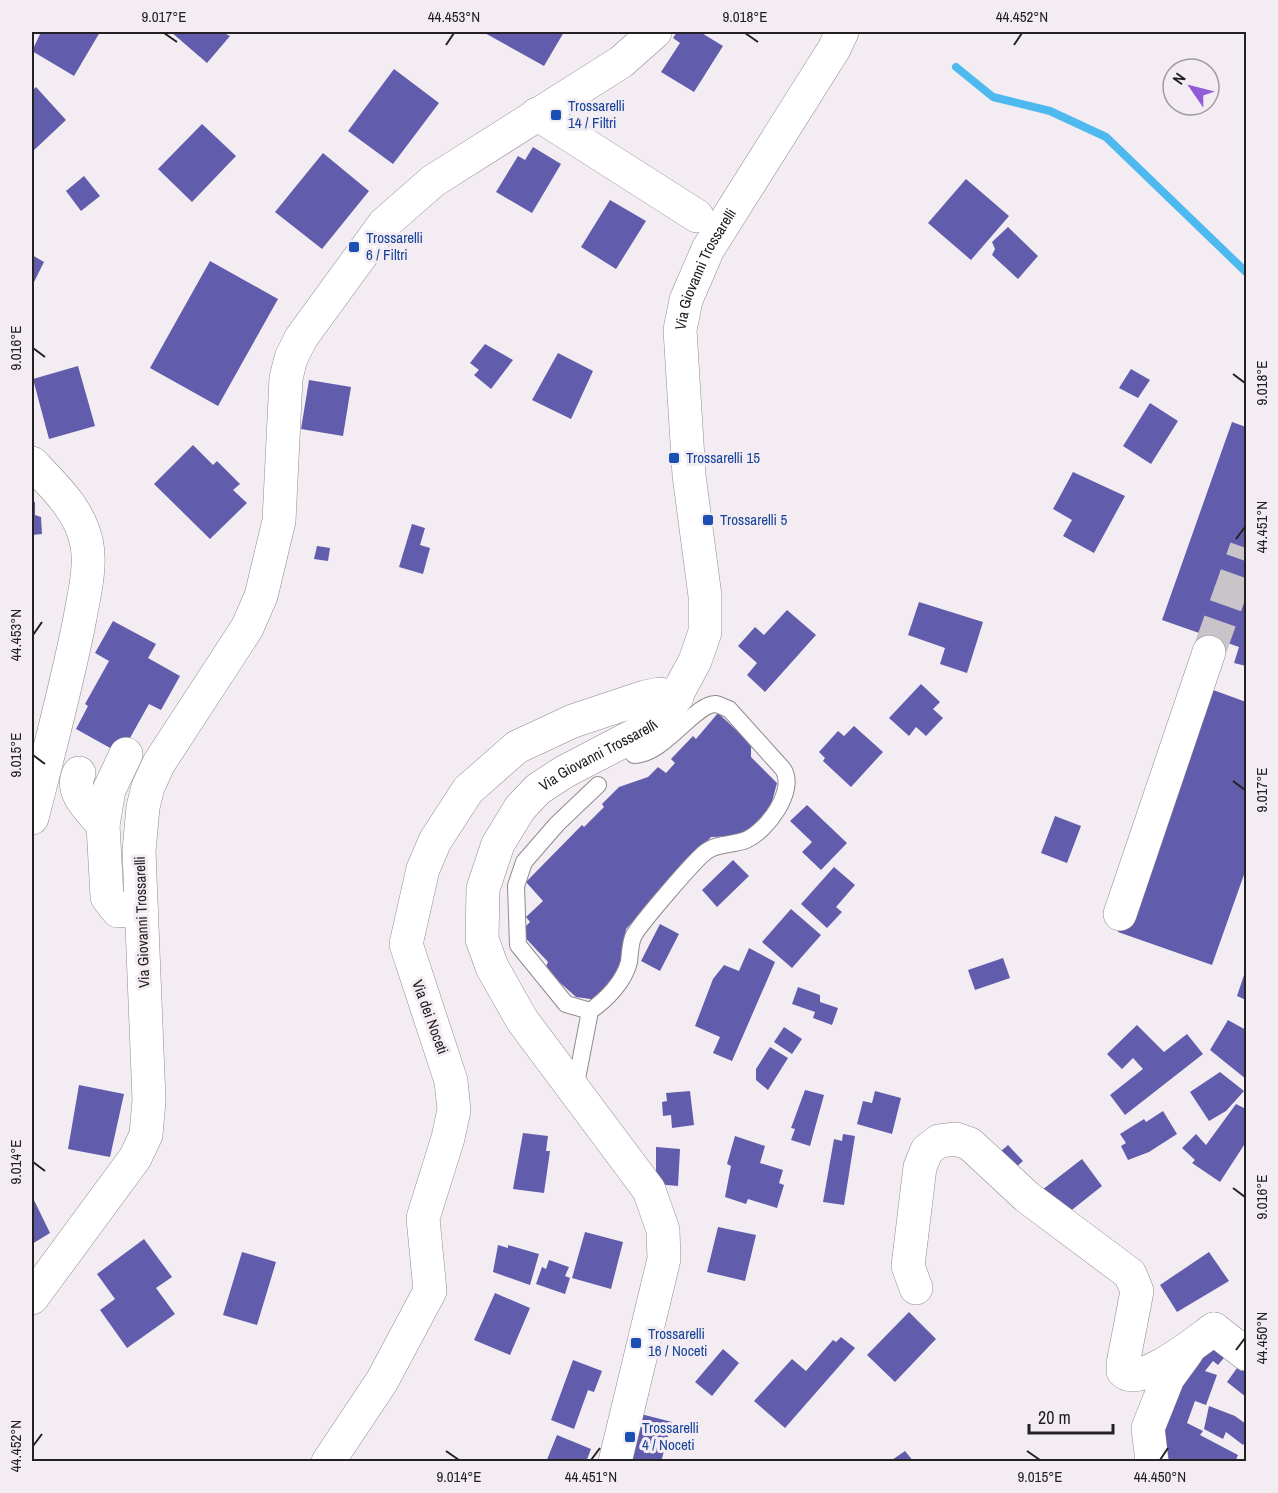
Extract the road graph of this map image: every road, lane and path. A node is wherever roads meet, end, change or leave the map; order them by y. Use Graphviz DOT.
graph roads {
  1 [pos="655,32"];
  2 [pos="842,32"];
  3 [pos="537,114"];
  4 [pos="698,216"];
  5 [pos="32,463"];
  6 [pos="1209,652"];
  7 [pos="677,697"];
  8 [pos="623,742"];
  9 [pos="126,754"];
  10 [pos="79,773"];
  11 [pos="598,785"];
  12 [pos="32,818"];
  13 [pos="103,825"];
  14 [pos="141,910"];
  15 [pos="1120,914"];
  16 [pos="590,1011"];
  17 [pos="575,1090"];
  18 [pos="916,1288"];
  19 [pos="32,1298"];
  20 [pos="1214,1329"];
  21 [pos="1246,1354"];
  22 [pos="328,1461"];
  23 [pos="615,1461"];
  24 [pos="1152,1461"];
  1 -- 3 [label="street, Via Giovanni Trossarelli"];
  2 -- 7 [label="street, Via Giovanni Trossarelli"];
  3 -- 4 [label="street"];
  3 -- 14 [label="street, Via Giovanni Trossarelli"];
  5 -- 12 [label="street"];
  6 -- 15 [label="street"];
  7 -- 8 [label="street, Via Giovanni Trossarelli"];
  7 -- 22 [label="street, Via dei Noceti"];
  8 -- 16 [label="lane"];
  8 -- 17 [label="street, Via Giovanni Trossarelli"];
  9 -- 13 [label="street"];
  10 -- 13 [label="street"];
  11 -- 16 [label="lane"];
  13 -- 14 [label="street"];
  14 -- 19 [label="street, Via Giovanni Trossarelli"];
  16 -- 17 [label="lane"];
  17 -- 23 [label="street, Via Giovanni Trossarelli"];
  18 -- 20 [label="street"];
  20 -- 21 [label="street"];
  20 -- 24 [label="street"];
}
